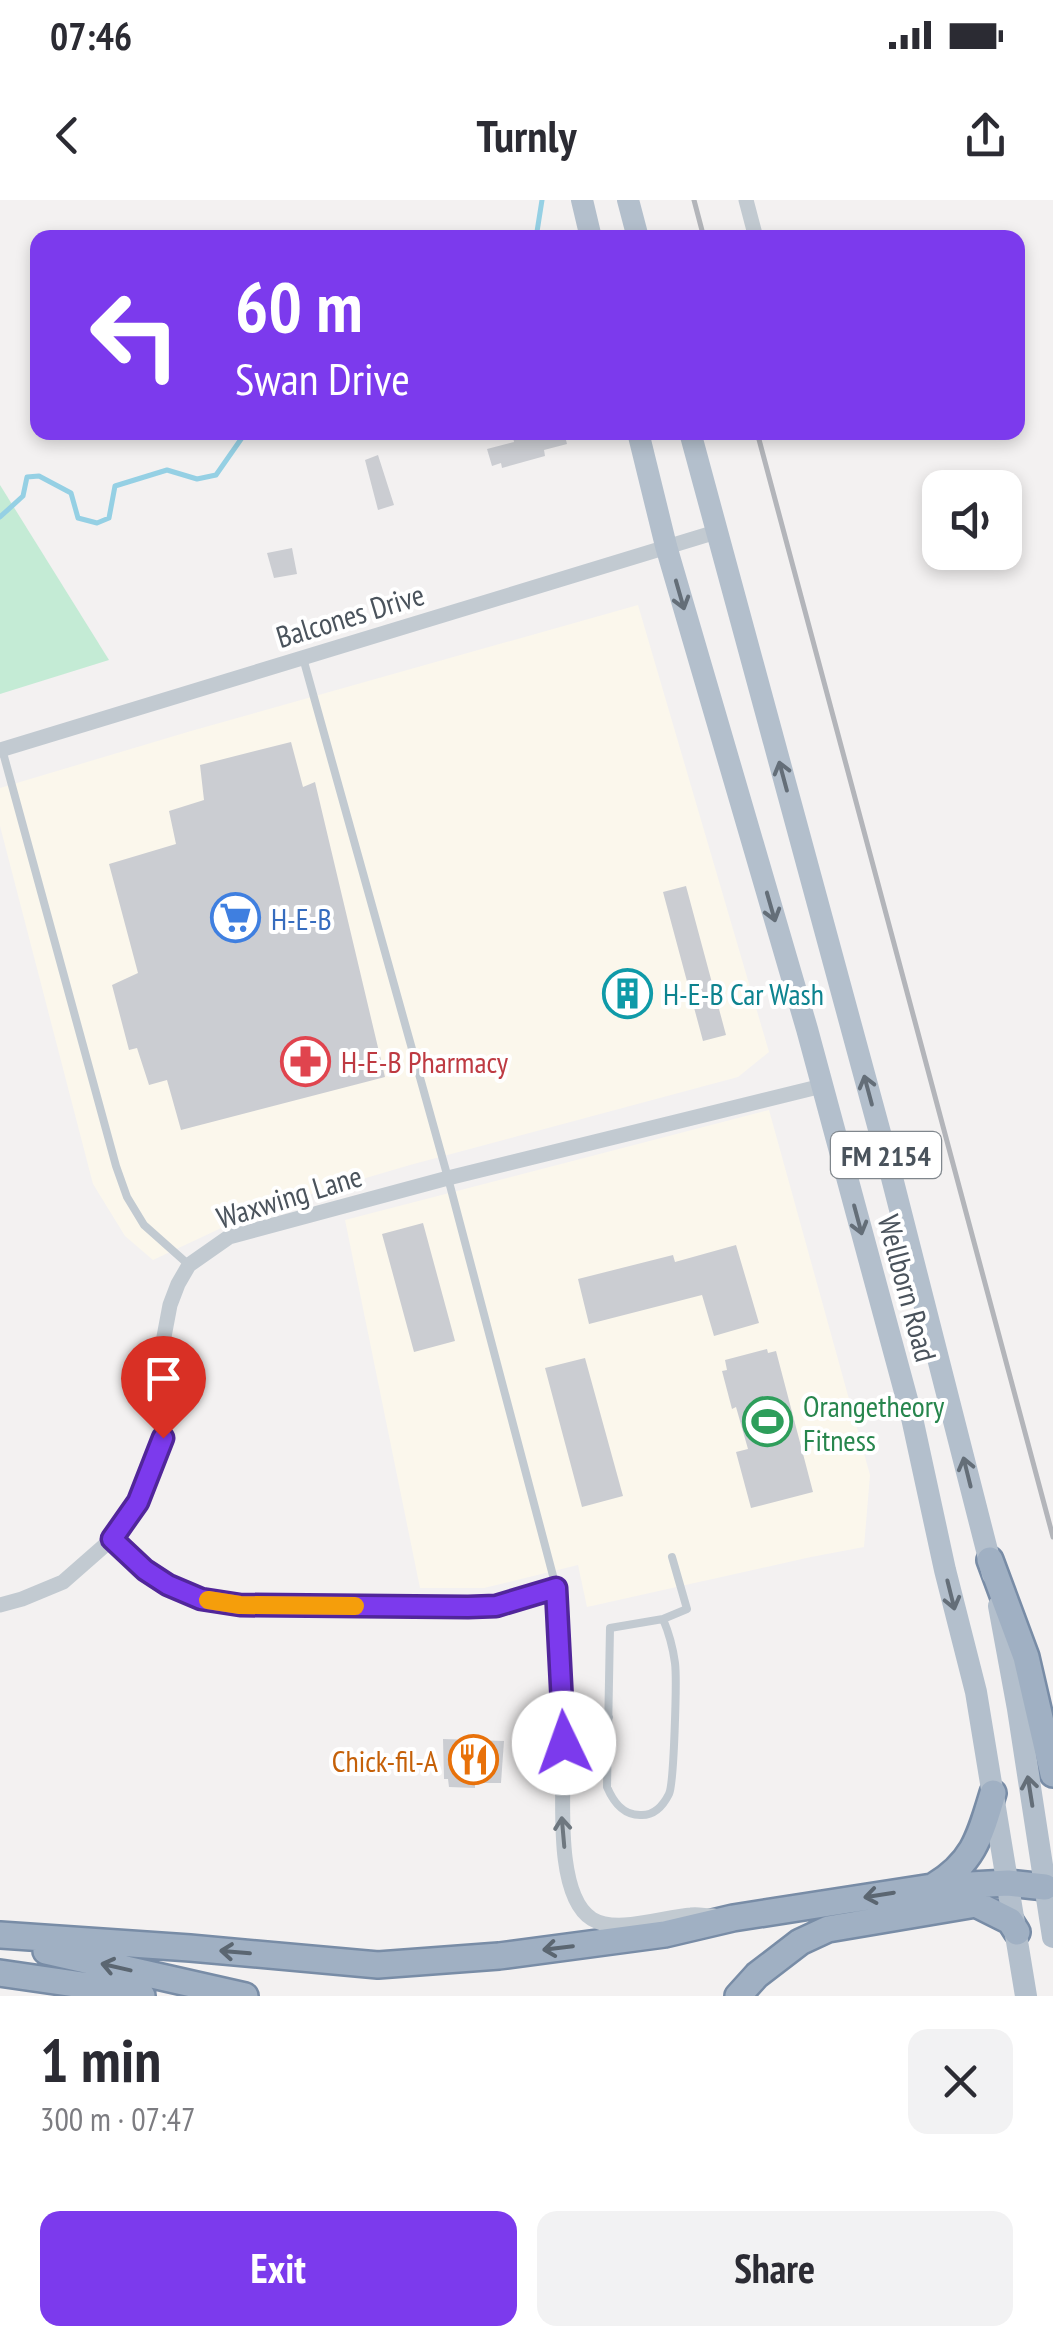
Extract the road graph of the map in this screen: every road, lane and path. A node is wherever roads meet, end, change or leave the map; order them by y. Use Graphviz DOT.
graph roads {
  1 [pos="582,200"];
  2 [pos="628,200"];
  3 [pos="746,200"];
  4 [pos="589,230"];
  5 [pos="636,230"];
  6 [pos="754,230"];
  7 [pos="640,440"];
  8 [pos="692,440"];
  9 [pos="716,532"];
  10 [pos="666,546"];
  11 [pos="304,658"];
  12 [pos="1,750"];
  13 [pos="822,1086"];
  14 [pos="448,1178"];
  15 [pos="189,1265"];
  16 [pos="112,1539"];
  17 [pos="672,1557"];
  18 [pos="990,1560"];
  19 [pos="556,1588"];
  20 [pos="0,1605"];
  21 [pos="663,1619"];
  22 [pos="609,1717"];
  23 [pos="562,1718"];
  24 [pos="1053,1774"];
  25 [pos="993,1793"];
  26 [pos="1008,1883"];
  27 [pos="932,1887"];
  28 [pos="1045,1887"];
  29 [pos="733,1918"];
  30 [pos="1017,1932"];
  31 [pos="0,1935"];
  32 [pos="1053,1936"];
  33 [pos="0,1944"];
  34 [pos="0,1973"];
  35 [pos="142,1996"];
  36 [pos="246,1996"];
  37 [pos="738,1996"];
  38 [pos="1026,1996"];
  1 -- 4 [label="main road"];
  2 -- 5 [label="main road"];
  3 -- 6 [label="street"];
  7 -- 10 [label="main road, Wellborn Road / FM 2154"];
  8 -- 9 [label="main road, Wellborn Road / FM 2154"];
  9 -- 10 [label="street, Balcones Drive"];
  18 -- 9 [label="main road, Wellborn Road / FM 2154, one-way"];
  10 -- 11 [label="street, Balcones Drive"];
  10 -- 13 [label="main road, Wellborn Road / FM 2154, one-way"];
  11 -- 12 [label="street, Balcones Drive"];
  11 -- 14 [label="lane"];
  12 -- 15 [label="lane"];
  13 -- 14 [label="street, Waxwing Lane"];
  13 -- 25 [label="main road, Wellborn Road / FM 2154, one-way"];
  14 -- 15 [label="street, Waxwing Lane"];
  14 -- 19 [label="lane"];
  15 -- 16 [label="street"];
  16 -- 19 [label="street"];
  16 -- 20 [label="street"];
  17 -- 21 [label="lane"];
  18 -- 24 [label="highway"];
  28 -- 18 [label="main road, Wellborn Road / FM 2154, one-way"];
  19 -- 23 [label="street"];
  21 -- 22 [label="lane"];
  21 -- 22 [label="lane"];
  22 -- 23 [label="lane"];
  29 -- 23 [label="street, one-way"];
  25 -- 26 [label="main road, Wellborn Road / FM 2154"];
  25 -- 27 [label="highway"];
  26 -- 27 [label="highway"];
  26 -- 28 [label="highway"];
  26 -- 30 [label="main road, Wellborn Road / FM 2154"];
  27 -- 29 [label="highway, one-way"];
  28 -- 32 [label="main road, Wellborn Road / FM 2154"];
  29 -- 31 [label="highway, one-way"];
  30 -- 37 [label="highway"];
  30 -- 38 [label="main road, Wellborn Road / FM 2154"];
  36 -- 33 [label="highway, one-way"];
  34 -- 35 [label="highway"];
}
